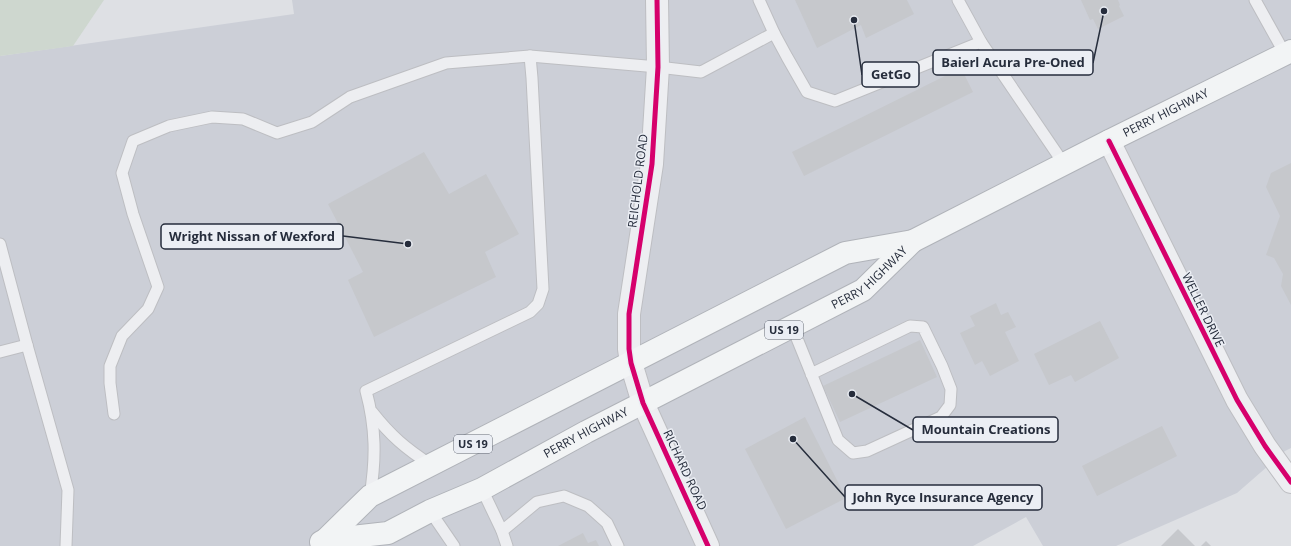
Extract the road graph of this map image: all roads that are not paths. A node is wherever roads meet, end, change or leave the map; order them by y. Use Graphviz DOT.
graph roads {
  1 [pos="657,0"];
  2 [pos="759,0"];
  3 [pos="958,0"];
  4 [pos="1255,0"];
  5 [pos="774,33"];
  6 [pos="981,42"];
  7 [pos="1288,53"];
  8 [pos="530,56"];
  9 [pos="658,67"];
  10 [pos="1109,141"];
  11 [pos="1064,164"];
  12 [pos="913,241"];
  13 [pos="0,244"];
  14 [pos="792,326"];
  15 [pos="27,345"];
  16 [pos="0,352"];
  17 [pos="631,363"];
  18 [pos="811,374"];
  19 [pos="643,403"];
  20 [pos="371,411"];
  21 [pos="114,414"];
  22 [pos="431,465"];
  23 [pos="1291,482"];
  24 [pos="482,489"];
  25 [pos="370,496"];
  26 [pos="430,511"];
  27 [pos="502,531"];
  28 [pos="322,544"];
  29 [pos="66,546"];
  30 [pos="454,546"];
  31 [pos="507,546"];
  32 [pos="618,546"];
  33 [pos="708,546"];
  1 -- 9 [label="street, REICHOLD ROAD"];
  2 -- 5 [label="lane"];
  3 -- 6 [label="lane"];
  4 -- 7 [label="lane"];
  5 -- 6 [label="lane"];
  5 -- 9 [label="lane"];
  6 -- 11 [label="lane"];
  7 -- 10 [label="highway, PERRY HIGHWAY / US 19"];
  8 -- 9 [label="lane"];
  8 -- 20 [label="lane"];
  8 -- 21 [label="lane"];
  9 -- 17 [label="street, REICHOLD ROAD"];
  10 -- 11 [label="highway, PERRY HIGHWAY / US 19"];
  10 -- 23 [label="street, WELLER DRIVE"];
  11 -- 12 [label="highway, PERRY HIGHWAY / US 19"];
  12 -- 14 [label="highway, PERRY HIGHWAY / US 19"];
  12 -- 17 [label="highway, PERRY HIGHWAY / US 19"];
  13 -- 15 [label="lane"];
  14 -- 18 [label="lane"];
  14 -- 19 [label="highway, PERRY HIGHWAY / US 19"];
  15 -- 16 [label="lane"];
  15 -- 29 [label="lane"];
  17 -- 19 [label="street, REICHOLD ROAD"];
  17 -- 22 [label="highway, PERRY HIGHWAY / US 19"];
  18 -- 18 [label="lane"];
  19 -- 24 [label="highway, PERRY HIGHWAY / US 19"];
  19 -- 33 [label="street, RICHARD ROAD"];
  20 -- 22 [label="lane"];
  20 -- 25 [label="lane"];
  22 -- 25 [label="highway, PERRY HIGHWAY / US 19"];
  24 -- 26 [label="highway, PERRY HIGHWAY / US 19"];
  24 -- 27 [label="lane"];
  25 -- 28 [label="highway, PERRY HIGHWAY / US 19"];
  26 -- 28 [label="highway, PERRY HIGHWAY / US 19"];
  26 -- 30 [label="lane"];
  27 -- 31 [label="lane"];
  27 -- 32 [label="lane"];
}
